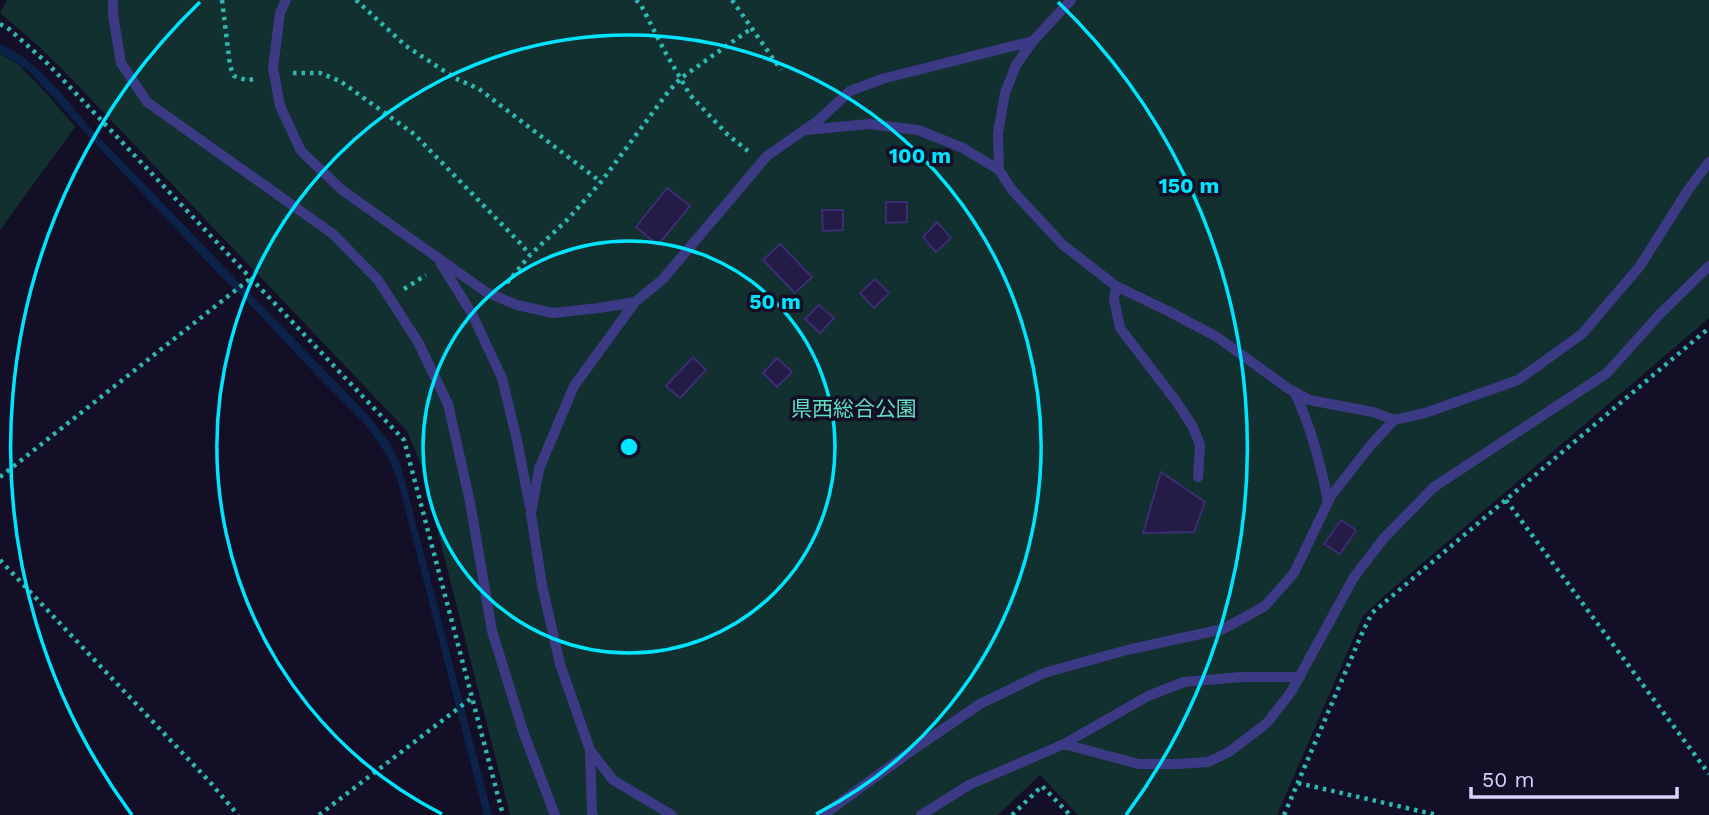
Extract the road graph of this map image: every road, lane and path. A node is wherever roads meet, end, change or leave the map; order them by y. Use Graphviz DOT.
graph roads {
  1 [pos="113,0"];
  2 [pos="222,0"];
  3 [pos="286,0"];
  4 [pos="356,0"];
  5 [pos="636,0"];
  6 [pos="732,0"];
  7 [pos="1071,0"];
  8 [pos="0,24"];
  9 [pos="752,29"];
  10 [pos="1033,41"];
  11 [pos="781,70"];
  12 [pos="274,75"];
  13 [pos="681,78"];
  14 [pos="804,131"];
  15 [pos="762,162"];
  16 [pos="1709,162"];
  17 [pos="999,170"];
  18 [pos="601,182"];
  19 [pos="530,255"];
  20 [pos="440,262"];
  21 [pos="1709,266"];
  22 [pos="251,278"];
  23 [pos="1116,286"];
  24 [pos="390,298"];
  25 [pos="499,298"];
  26 [pos="635,302"];
  27 [pos="1709,328"];
  28 [pos="1295,393"];
  29 [pos="1394,420"];
  30 [pos="0,477"];
  31 [pos="1199,477"];
  32 [pos="1506,500"];
  33 [pos="1328,502"];
  34 [pos="531,514"];
  35 [pos="0,561"];
  36 [pos="1300,677"];
  37 [pos="470,699"];
  38 [pos="1064,744"];
  39 [pos="590,750"];
  40 [pos="1709,774"];
  41 [pos="1298,783"];
  42 [pos="238,815"];
  43 [pos="319,815"];
  44 [pos="503,815"];
  45 [pos="555,815"];
  46 [pos="593,815"];
  47 [pos="672,815"];
  48 [pos="823,815"];
  49 [pos="921,815"];
  50 [pos="1012,815"];
  51 [pos="1070,815"];
  52 [pos="1284,815"];
  53 [pos="1437,815"];
  1 -- 24 [label="lane"];
  2 -- 12 [label="path"];
  3 -- 12 [label="lane"];
  4 -- 18 [label="path"];
  5 -- 13 [label="path"];
  6 -- 9 [label="path"];
  7 -- 10 [label="lane"];
  8 -- 22 [label="path"];
  9 -- 11 [label="path"];
  9 -- 13 [label="path"];
  10 -- 14 [label="lane"];
  10 -- 17 [label="lane"];
  12 -- 19 [label="path"];
  12 -- 20 [label="lane"];
  13 -- 15 [label="path"];
  13 -- 18 [label="path"];
  14 -- 15 [label="lane"];
  14 -- 17 [label="lane"];
  15 -- 26 [label="lane"];
  16 -- 29 [label="lane"];
  17 -- 23 [label="lane"];
  18 -- 19 [label="path"];
  19 -- 25 [label="path"];
  20 -- 24 [label="path"];
  20 -- 25 [label="lane"];
  20 -- 34 [label="lane"];
  21 -- 36 [label="lane"];
  22 -- 30 [label="path"];
  22 -- 37 [label="path"];
  23 -- 28 [label="lane"];
  23 -- 31 [label="lane"];
  24 -- 45 [label="lane"];
  25 -- 26 [label="lane"];
  26 -- 34 [label="lane"];
  27 -- 32 [label="path"];
  28 -- 29 [label="lane"];
  28 -- 33 [label="lane"];
  29 -- 33 [label="lane"];
  32 -- 40 [label="path"];
  32 -- 41 [label="path"];
  33 -- 48 [label="lane"];
  34 -- 39 [label="lane"];
  35 -- 42 [label="path"];
  36 -- 38 [label="lane"];
  36 -- 38 [label="lane"];
  37 -- 43 [label="path"];
  37 -- 44 [label="path"];
  38 -- 49 [label="lane"];
  39 -- 46 [label="lane"];
  39 -- 47 [label="lane"];
  41 -- 52 [label="path"];
  41 -- 53 [label="path"];
  50 -- 51 [label="path"];
}
